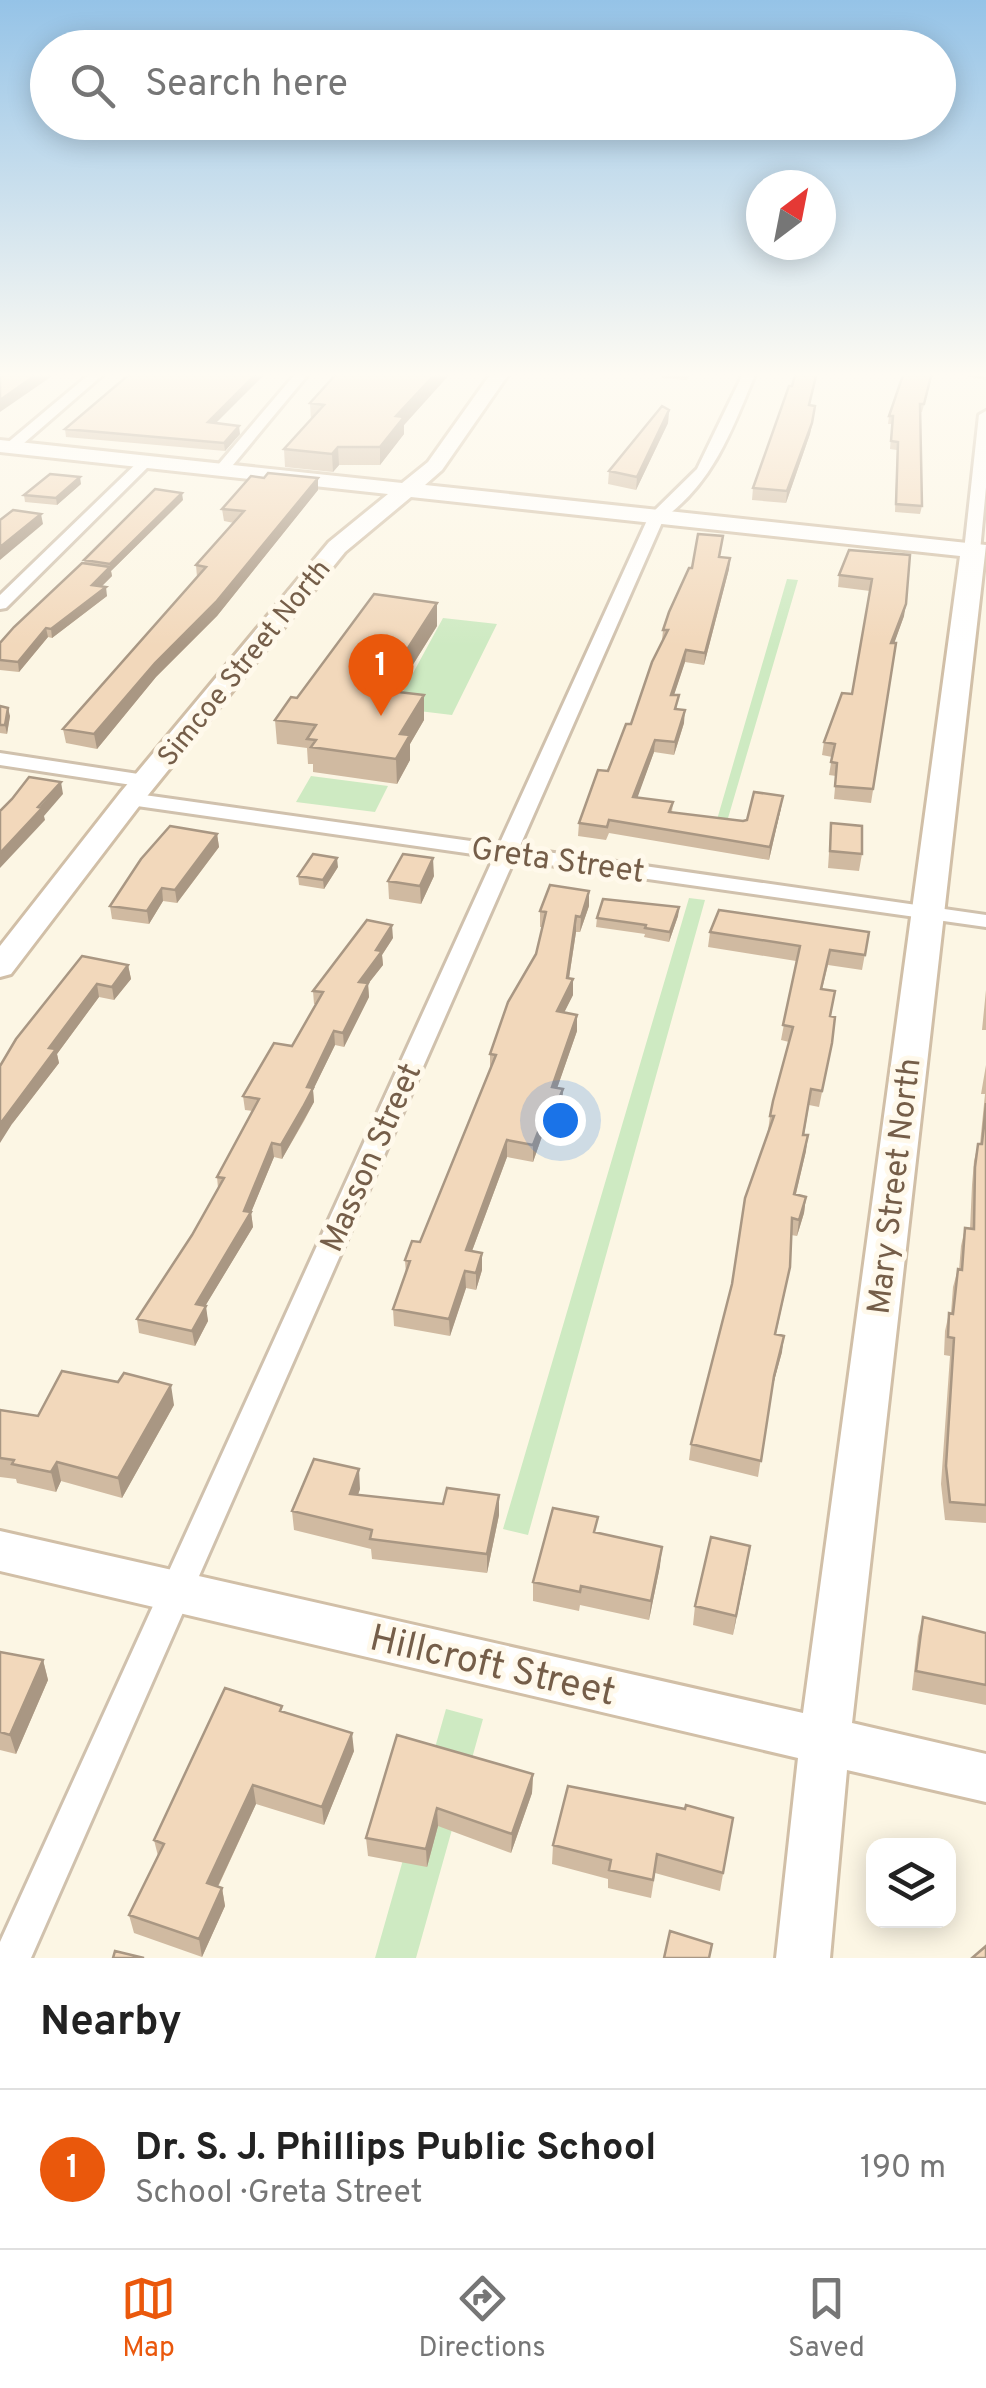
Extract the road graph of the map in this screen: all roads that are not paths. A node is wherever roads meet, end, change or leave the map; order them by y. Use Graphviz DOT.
graph roads {
  1 [pos="146,463"];
  2 [pos="173,463"];
  3 [pos="227,463"];
  4 [pos="437,463"];
  5 [pos="708,463"];
  6 [pos="984,463"];
  7 [pos="223,468"];
  8 [pos="410,490"];
  9 [pos="657,516"];
  10 [pos="979,551"];
  11 [pos="0,604"];
  12 [pos="0,759"];
  13 [pos="138,790"];
  14 [pos="508,852"];
  15 [pos="928,913"];
  16 [pos="986,921"];
  17 [pos="0,967"];
  18 [pos="0,1551"];
  19 [pos="176,1590"];
  20 [pos="825,1742"];
  21 [pos="986,1778"];
  22 [pos="12,1958"];
  23 [pos="803,1958"];
  1 -- 11 [label="street"];
  2 -- 7 [label="main road"];
  3 -- 7 [label="street"];
  4 -- 8 [label="main road, Simcoe Street North"];
  5 -- 9 [label="street, Masson Street"];
  6 -- 10 [label="street, Mary Street North"];
  7 -- 8 [label="main road"];
  8 -- 9 [label="main road"];
  8 -- 13 [label="main road, Simcoe Street North"];
  9 -- 10 [label="main road"];
  9 -- 14 [label="street, Masson Street"];
  10 -- 15 [label="main road, Mary Street North"];
  12 -- 13 [label="street, Greta Street"];
  13 -- 14 [label="street, Greta Street"];
  13 -- 17 [label="main road, Simcoe Street North"];
  14 -- 15 [label="street, Greta Street"];
  14 -- 19 [label="street, Masson Street"];
  15 -- 16 [label="street, Greta Street"];
  15 -- 20 [label="main road, Mary Street North"];
  18 -- 19 [label="main road, Hillcroft Street"];
  19 -- 20 [label="main road, Hillcroft Street"];
  19 -- 22 [label="street, Masson Street"];
  20 -- 21 [label="main road, Hillcroft Street"];
  20 -- 23 [label="main road, Mary Street North"];
}
